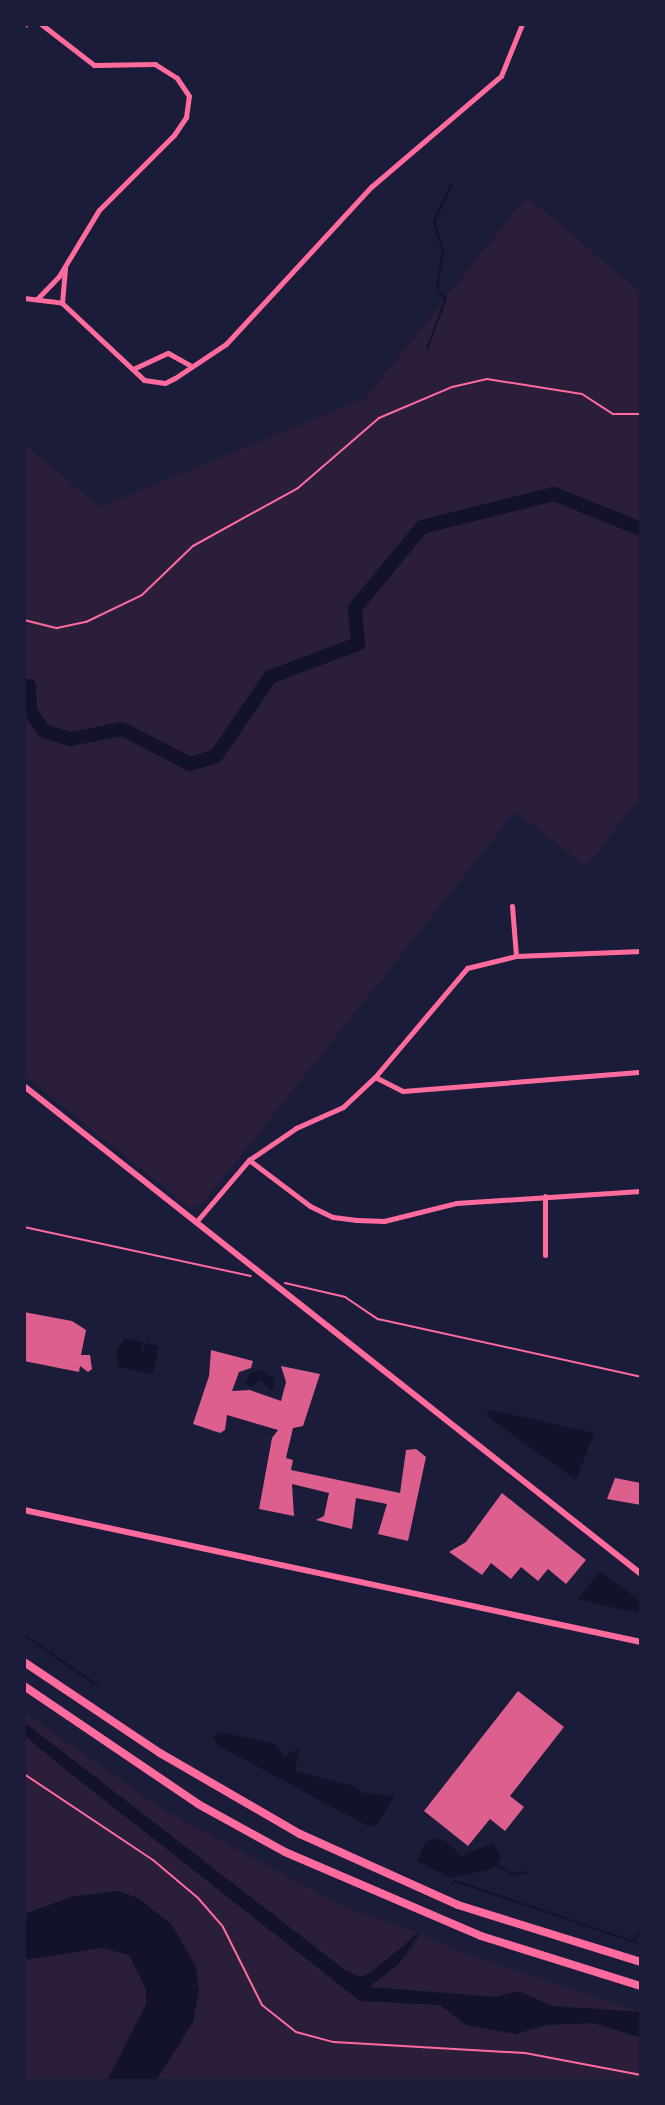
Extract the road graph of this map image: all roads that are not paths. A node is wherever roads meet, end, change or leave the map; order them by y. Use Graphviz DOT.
graph roads {
  1 [pos="41,24"];
  2 [pos="522,24"];
  3 [pos="65,265"];
  4 [pos="24,298"];
  5 [pos="37,299"];
  6 [pos="62,303"];
  7 [pos="191,366"];
  8 [pos="133,369"];
  9 [pos="512,906"];
  10 [pos="641,951"];
  11 [pos="516,956"];
  12 [pos="641,1072"];
  13 [pos="375,1077"];
  14 [pos="24,1086"];
  15 [pos="249,1160"];
  16 [pos="641,1191"];
  17 [pos="545,1196"];
  18 [pos="195,1223"];
  19 [pos="545,1255"];
  20 [pos="24,1510"];
  21 [pos="641,1574"];
  22 [pos="641,1642"];
  23 [pos="24,1662"];
  24 [pos="24,1686"];
  25 [pos="641,1962"];
  26 [pos="641,1986"];
  1 -- 3 [label="street"];
  2 -- 7 [label="street"];
  3 -- 5 [label="street"];
  3 -- 6 [label="street"];
  4 -- 5 [label="street"];
  5 -- 6 [label="street"];
  6 -- 8 [label="street"];
  7 -- 8 [label="street"];
  7 -- 8 [label="street"];
  9 -- 11 [label="street"];
  10 -- 11 [label="street"];
  11 -- 13 [label="street"];
  12 -- 13 [label="street"];
  13 -- 15 [label="street"];
  14 -- 18 [label="street"];
  15 -- 17 [label="street"];
  15 -- 18 [label="street"];
  16 -- 17 [label="street"];
  17 -- 19 [label="street"];
  18 -- 21 [label="street"];
  20 -- 22 [label="street"];
  23 -- 25 [label="highway"];
  24 -- 26 [label="highway"];
}
